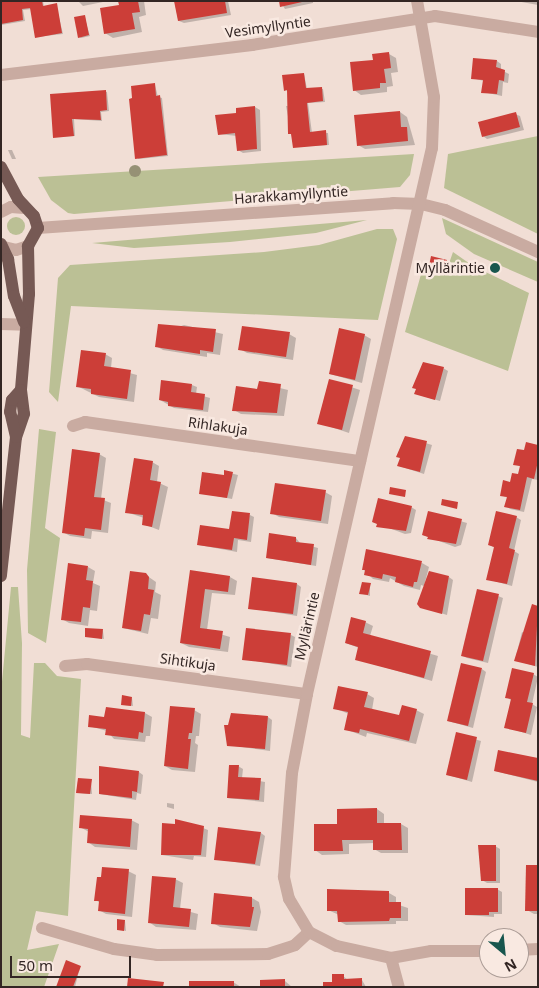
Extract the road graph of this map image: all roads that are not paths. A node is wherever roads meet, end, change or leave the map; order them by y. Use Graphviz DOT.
graph roads {
  1 [pos="417,1"];
  2 [pos="421,18"];
  3 [pos="538,32"];
  4 [pos="1,75"];
  5 [pos="1,167"];
  6 [pos="420,204"];
  7 [pos="24,208"];
  8 [pos="1,212"];
  9 [pos="38,228"];
  10 [pos="3,246"];
  11 [pos="28,246"];
  12 [pos="538,252"];
  13 [pos="1,324"];
  14 [pos="25,325"];
  15 [pos="73,426"];
  16 [pos="360,461"];
  17 [pos="1,576"];
  18 [pos="65,666"];
  19 [pos="307,694"];
  20 [pos="42,928"];
  21 [pos="309,932"];
  22 [pos="479,951"];
  23 [pos="391,958"];
  24 [pos="399,987"];
  1 -- 2 [label="street, Myllärintie"];
  2 -- 3 [label="street, Vesimyllyntie"];
  2 -- 4 [label="street, Vesimyllyntie"];
  2 -- 6 [label="street, Myllärintie"];
  5 -- 7 [label="main road"];
  6 -- 9 [label="street, Harakkamyllyntie"];
  6 -- 12 [label="street, Harakkamyllyntie"];
  6 -- 16 [label="street, Myllärintie"];
  7 -- 8 [label="street"];
  7 -- 9 [label="main road"];
  9 -- 11 [label="main road"];
  10 -- 11 [label="street"];
  10 -- 14 [label="main road"];
  11 -- 14 [label="main road"];
  13 -- 14 [label="street"];
  14 -- 17 [label="main road"];
  15 -- 16 [label="street, Rihlakuja"];
  16 -- 19 [label="street, Myllärintie"];
  18 -- 19 [label="street, Sihtikuja"];
  19 -- 21 [label="street, Myllärintie"];
  20 -- 21 [label="street"];
  21 -- 23 [label="street"];
  22 -- 23 [label="street"];
  23 -- 24 [label="street"];
}
